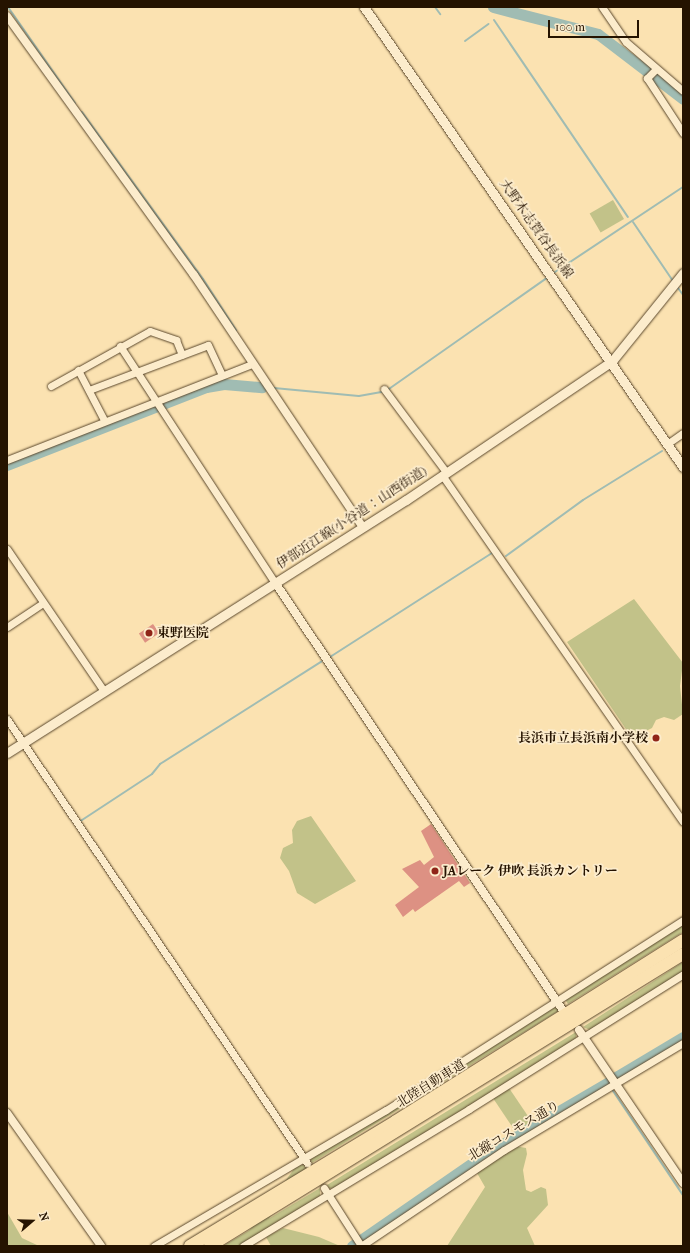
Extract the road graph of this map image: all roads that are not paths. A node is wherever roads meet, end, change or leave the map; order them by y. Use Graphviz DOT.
graph roads {
  1 [pos="364,7"];
  2 [pos="602,7"];
  3 [pos="7,16"];
  4 [pos="656,68"];
  5 [pos="683,91"];
  6 [pos="683,133"];
  7 [pos="683,273"];
  8 [pos="120,346"];
  9 [pos="182,355"];
  10 [pos="612,361"];
  11 [pos="252,364"];
  12 [pos="78,370"];
  13 [pos="137,373"];
  14 [pos="222,375"];
  15 [pos="51,386"];
  16 [pos="89,390"];
  17 [pos="386,391"];
  18 [pos="157,404"];
  19 [pos="104,420"];
  20 [pos="683,433"];
  21 [pos="668,444"];
  22 [pos="7,460"];
  23 [pos="683,467"];
  24 [pos="444,473"];
  25 [pos="363,527"];
  26 [pos="7,549"];
  27 [pos="276,584"];
  28 [pos="43,603"];
  29 [pos="7,627"];
  30 [pos="104,691"];
  31 [pos="7,719"];
  32 [pos="22,743"];
  33 [pos="7,753"];
  34 [pos="683,822"];
  35 [pos="683,920"];
  36 [pos="683,940"];
  37 [pos="683,954"];
  38 [pos="683,974"];
  39 [pos="557,1003"];
  40 [pos="564,1012"];
  41 [pos="582,1033"];
  42 [pos="683,1043"];
  43 [pos="615,1084"];
  44 [pos="7,1113"];
  45 [pos="303,1156"];
  46 [pos="307,1163"];
  47 [pos="683,1183"];
  48 [pos="324,1188"];
  49 [pos="328,1195"];
  50 [pos="359,1243"];
  51 [pos="101,1246"];
  52 [pos="154,1246"];
  53 [pos="190,1246"];
  54 [pos="210,1246"];
  55 [pos="243,1246"];
  1 -- 10 [label="main road, 大野木志賀谷長浜線"];
  2 -- 4 [label="street"];
  3 -- 11 [label="street"];
  4 -- 5 [label="street"];
  4 -- 6 [label="street"];
  7 -- 10 [label="main road, 伊部近江線(小谷道：山西街道)"];
  8 -- 9 [label="street"];
  8 -- 12 [label="street"];
  8 -- 13 [label="street"];
  9 -- 13 [label="street"];
  9 -- 14 [label="street"];
  10 -- 21 [label="main road, 大野木志賀谷長浜線"];
  10 -- 24 [label="main road, 伊部近江線(小谷道：山西街道)"];
  11 -- 14 [label="street"];
  11 -- 25 [label="street"];
  12 -- 15 [label="street"];
  12 -- 16 [label="street"];
  13 -- 16 [label="street"];
  13 -- 18 [label="street"];
  14 -- 18 [label="street"];
  16 -- 19 [label="street"];
  17 -- 24 [label="street"];
  18 -- 19 [label="street"];
  18 -- 27 [label="street"];
  19 -- 22 [label="street"];
  20 -- 21 [label="street"];
  21 -- 23 [label="main road, 大野木志賀谷長浜線"];
  24 -- 25 [label="main road, 伊部近江線(小谷道：山西街道)"];
  24 -- 34 [label="street"];
  25 -- 27 [label="main road, 伊部近江線(小谷道：山西街道)"];
  26 -- 28 [label="street"];
  27 -- 30 [label="main road, 伊部近江線(小谷道：山西街道)"];
  27 -- 39 [label="street"];
  28 -- 29 [label="street"];
  28 -- 30 [label="street"];
  30 -- 32 [label="main road, 伊部近江線(小谷道：山西街道)"];
  31 -- 32 [label="street"];
  32 -- 33 [label="main road, 伊部近江線(小谷道：山西街道)"];
  32 -- 45 [label="street"];
  35 -- 39 [label="street"];
  36 -- 53 [label="highway, 北陸自動車道"];
  37 -- 54 [label="highway, 北陸自動車道"];
  38 -- 41 [label="street"];
  39 -- 40 [label="street"];
  39 -- 45 [label="street"];
  41 -- 43 [label="street"];
  41 -- 49 [label="street"];
  42 -- 43 [label="street, 北縦コスモス通り"];
  43 -- 47 [label="street"];
  43 -- 50 [label="street, 北縦コスモス通り"];
  44 -- 51 [label="street"];
  45 -- 46 [label="street"];
  45 -- 52 [label="street"];
  48 -- 49 [label="street"];
  49 -- 50 [label="street"];
  49 -- 55 [label="street"];
}
